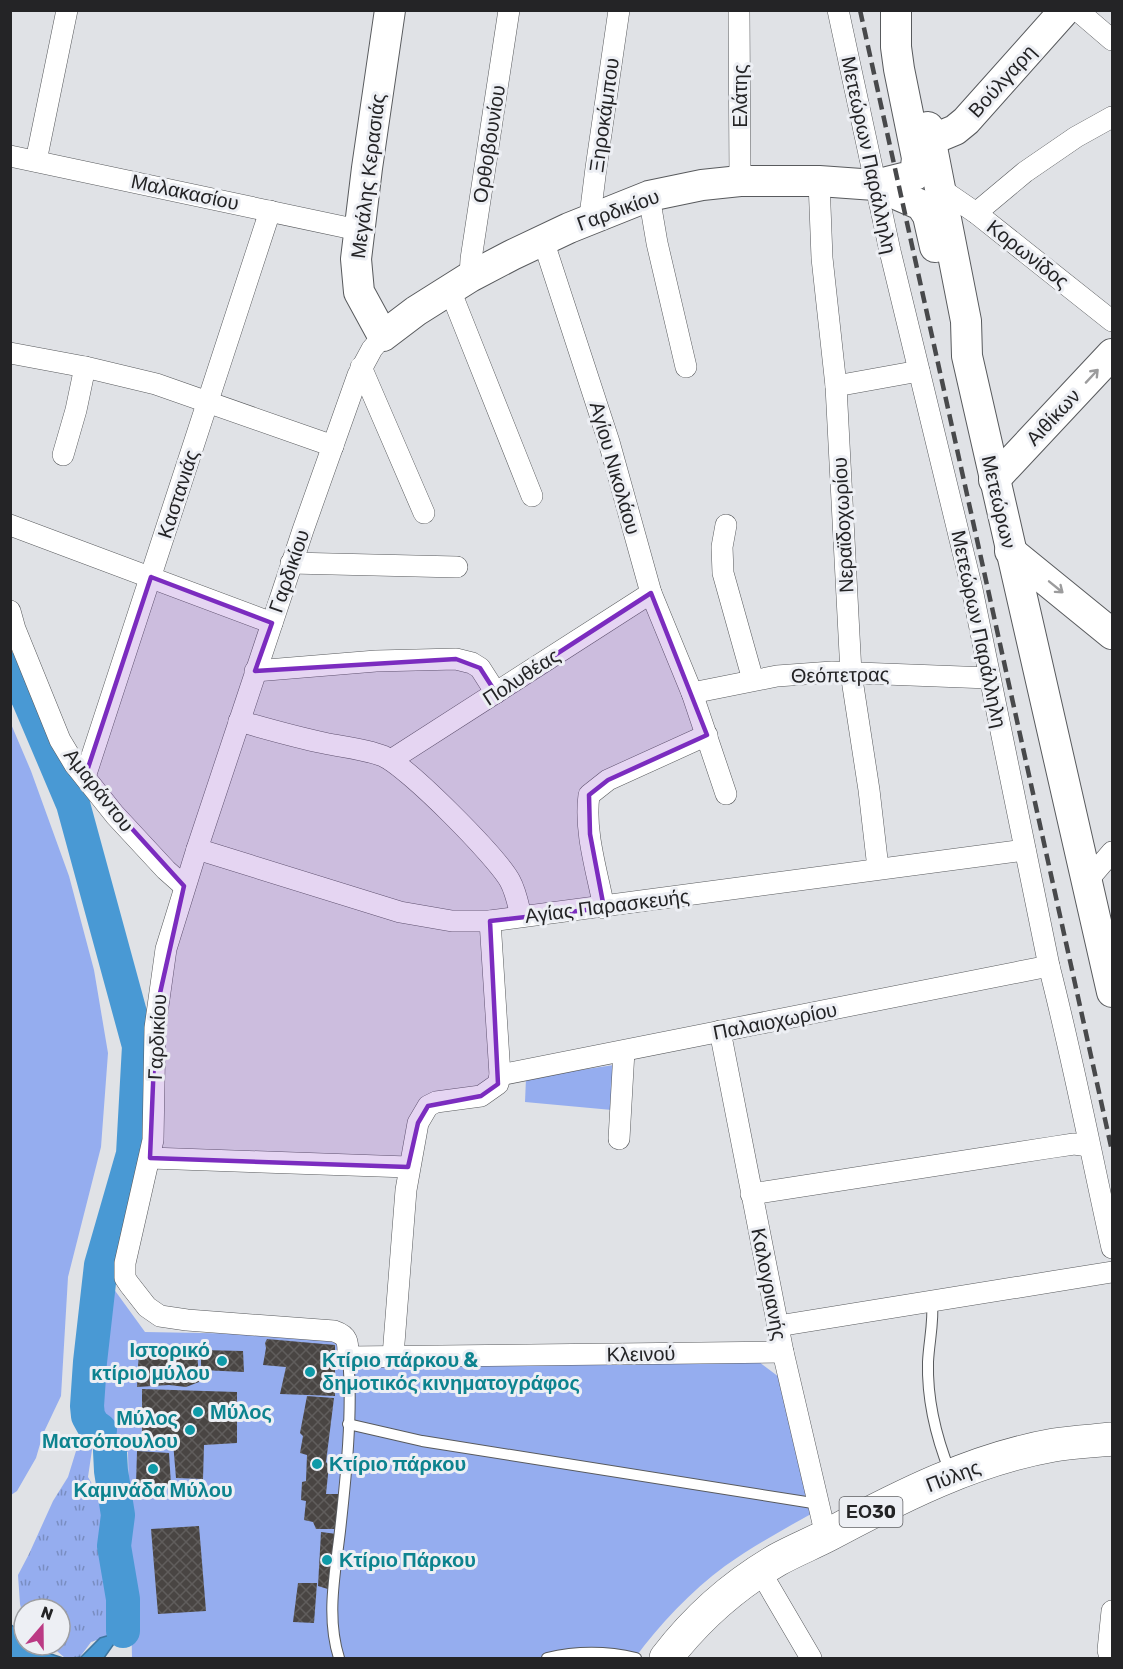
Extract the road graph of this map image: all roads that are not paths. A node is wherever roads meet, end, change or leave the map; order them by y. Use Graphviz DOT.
graph roads {
  1 [pos="67,10"];
  2 [pos="390,10"];
  3 [pos="509,10"];
  4 [pos="620,10"];
  5 [pos="739,10"];
  6 [pos="838,10"];
  7 [pos="897,10"];
  8 [pos="1065,10"];
  9 [pos="1077,10"];
  10 [pos="1113,40"];
  11 [pos="1113,117"];
  12 [pos="931,140"];
  13 [pos="10,156"];
  14 [pos="36,161"];
  15 [pos="740,181"];
  16 [pos="819,181"];
  17 [pos="875,184"];
  18 [pos="941,189"];
  19 [pos="649,196"];
  20 [pos="270,211"];
  21 [pos="976,213"];
  22 [pos="592,219"];
  23 [pos="358,230"];
  24 [pos="543,240"];
  25 [pos="460,284"];
  26 [pos="1113,321"];
  27 [pos="383,336"];
  28 [pos="10,353"];
  29 [pos="1113,354"];
  30 [pos="967,356"];
  31 [pos="85,367"];
  32 [pos="362,367"];
  33 [pos="686,367"];
  34 [pos="919,371"];
  35 [pos="836,386"];
  36 [pos="208,402"];
  37 [pos="333,446"];
  38 [pos="63,455"];
  39 [pos="994,480"];
  40 [pos="532,496"];
  41 [pos="424,513"];
  42 [pos="10,525"];
  43 [pos="726,525"];
  44 [pos="1010,550"];
  45 [pos="291,563"];
  46 [pos="457,567"];
  47 [pos="152,578"];
  48 [pos="651,593"];
  49 [pos="10,611"];
  50 [pos="272,622"];
  51 [pos="1113,634"];
  52 [pos="255,671"];
  53 [pos="851,673"];
  54 [pos="989,678"];
  55 [pos="753,680"];
  56 [pos="496,693"];
  57 [pos="692,693"];
  58 [pos="239,721"];
  59 [pos="706,735"];
  60 [pos="391,760"];
  61 [pos="85,777"];
  62 [pos="726,794"];
  63 [pos="196,849"];
  64 [pos="1025,850"];
  65 [pos="1113,852"];
  66 [pos="878,868"];
  67 [pos="1087,880"];
  68 [pos="184,886"];
  69 [pos="604,908"];
  70 [pos="521,916"];
  71 [pos="490,921"];
  72 [pos="1049,966"];
  73 [pos="1112,990"];
  74 [pos="720,1031"];
  75 [pos="624,1051"];
  76 [pos="500,1075"];
  77 [pos="619,1139"];
  78 [pos="1089,1146"];
  79 [pos="150,1158"];
  80 [pos="408,1167"];
  81 [pos="751,1194"];
  82 [pos="1113,1248"];
  83 [pos="1113,1272"];
  84 [pos="932,1301"];
  85 [pos="778,1326"];
  86 [pos="783,1352"];
  87 [pos="393,1356"];
  88 [pos="348,1357"];
  89 [pos="348,1424"];
  90 [pos="1113,1439"];
  91 [pos="951,1475"];
  92 [pos="819,1504"];
  93 [pos="826,1536"];
  94 [pos="760,1570"];
  95 [pos="1113,1611"];
  96 [pos="339,1659"];
  97 [pos="547,1659"];
  98 [pos="636,1659"];
  99 [pos="666,1659"];
  100 [pos="811,1659"];
  101 [pos="1110,1659"];
  1 -- 14 [label="street"];
  2 -- 23 [label="street, Μεγάλης Κερασιάς"];
  3 -- 25 [label="street, Ορθοβουνίου"];
  4 -- 22 [label="street, Ξηροκάμπου"];
  5 -- 15 [label="street, Ελάτης"];
  6 -- 17 [label="street, Μετεώρων Παράλληλη"];
  7 -- 12 [label="street, Μετεώρων"];
  7 -- 17 [label="street"];
  8 -- 12 [label="street, Βούλγαρη"];
  9 -- 10 [label="street"];
  11 -- 21 [label="street"];
  12 -- 18 [label="street, Μετεώρων"];
  13 -- 14 [label="street, Μαλακασίου"];
  14 -- 20 [label="street, Μαλακασίου"];
  15 -- 16 [label="street, Γαρδικίου"];
  15 -- 19 [label="street, Γαρδικίου"];
  16 -- 17 [label="street, Γαρδικίου"];
  16 -- 35 [label="street, Νεραϊδοχωρίου"];
  17 -- 30 [label="street"];
  17 -- 34 [label="street, Μετεώρων Παράλληλη"];
  18 -- 21 [label="street, Κορωνίδος"];
  18 -- 30 [label="street, Μετεώρων"];
  19 -- 22 [label="street, Γαρδικίου"];
  19 -- 33 [label="street"];
  20 -- 23 [label="street, Μαλακασίου"];
  20 -- 36 [label="street, Καστανιάς"];
  21 -- 26 [label="street, Κορωνίδος"];
  22 -- 24 [label="street, Γαρδικίου"];
  23 -- 27 [label="street, Μεγάλης Κερασιάς"];
  24 -- 25 [label="street, Γαρδικίου"];
  24 -- 48 [label="street, Αγίου Νικολάου"];
  25 -- 27 [label="street, Γαρδικίου"];
  25 -- 40 [label="street"];
  27 -- 32 [label="street, Γαρδικίου"];
  28 -- 31 [label="street"];
  39 -- 29 [label="street, Αιθίκων, one-way"];
  30 -- 39 [label="street, Μετεώρων"];
  31 -- 36 [label="street"];
  31 -- 38 [label="street"];
  32 -- 37 [label="street, Γαρδικίου"];
  32 -- 41 [label="street"];
  34 -- 35 [label="street"];
  34 -- 54 [label="street, Μετεώρων Παράλληλη"];
  35 -- 53 [label="street, Νεραϊδοχωρίου"];
  36 -- 37 [label="street"];
  36 -- 47 [label="street, Καστανιάς"];
  37 -- 45 [label="street, Γαρδικίου"];
  39 -- 44 [label="street, Μετεώρων"];
  42 -- 47 [label="street"];
  43 -- 55 [label="street"];
  44 -- 51 [label="street, one-way"];
  44 -- 67 [label="street, Μετεώρων"];
  45 -- 46 [label="street"];
  45 -- 50 [label="street, Γαρδικίου"];
  47 -- 50 [label="street"];
  47 -- 61 [label="street, Καστανιάς"];
  48 -- 56 [label="street, Πολυθέας"];
  48 -- 57 [label="street, Αγίου Νικολάου"];
  49 -- 61 [label="street, Αμαράντου"];
  50 -- 52 [label="street, Γαρδικίου"];
  52 -- 56 [label="street"];
  52 -- 58 [label="street, Γαρδικίου"];
  53 -- 54 [label="street, Θεόπετρας"];
  53 -- 55 [label="street, Θεόπετρας"];
  53 -- 66 [label="street, Νεραϊδοχωρίου"];
  54 -- 64 [label="street, Μετεώρων Παράλληλη"];
  55 -- 57 [label="street, Θεόπετρας"];
  56 -- 60 [label="street, Πολυθέας"];
  57 -- 59 [label="street, Αγίου Νικολάου"];
  58 -- 60 [label="street"];
  58 -- 63 [label="street, Γαρδικίου"];
  59 -- 62 [label="street, Αγίου Νικολάου"];
  59 -- 69 [label="street"];
  60 -- 70 [label="street"];
  61 -- 68 [label="street, Αμαράντου"];
  63 -- 68 [label="street, Γαρδικίου"];
  63 -- 71 [label="street, Αγίας Παρασκευής"];
  64 -- 66 [label="street, Αγίας Παρασκευής"];
  64 -- 72 [label="street, Μετεώρων Παράλληλη"];
  65 -- 67 [label="street"];
  66 -- 69 [label="street, Αγίας Παρασκευής"];
  67 -- 73 [label="street, Μετεώρων"];
  68 -- 79 [label="street, Γαρδικίου"];
  69 -- 70 [label="street, Αγίας Παρασκευής"];
  70 -- 71 [label="street, Αγίας Παρασκευής"];
  71 -- 76 [label="street"];
  72 -- 74 [label="street, Παλαιοχωρίου"];
  72 -- 78 [label="street, Μετεώρων Παράλληλη"];
  74 -- 75 [label="street, Παλαιοχωρίου"];
  74 -- 81 [label="street, Καλογριανής"];
  75 -- 76 [label="street, Παλαιοχωρίου"];
  75 -- 77 [label="street"];
  76 -- 80 [label="street"];
  78 -- 81 [label="street"];
  78 -- 82 [label="street, Μετεώρων Παράλληλη"];
  79 -- 80 [label="street"];
  79 -- 88 [label="street, Γαρδικίου"];
  80 -- 87 [label="street"];
  81 -- 85 [label="street, Καλογριανής"];
  83 -- 84 [label="street"];
  84 -- 85 [label="street"];
  84 -- 91 [label="lane"];
  85 -- 86 [label="street, Καλογριανής"];
  86 -- 87 [label="street, Κλεινού"];
  86 -- 92 [label="street, Καλογριανής"];
  87 -- 88 [label="street, Κλεινού"];
  88 -- 89 [label="lane"];
  89 -- 92 [label="lane"];
  89 -- 96 [label="lane"];
  90 -- 91 [label="main road, Πύλης / ΕΟ30"];
  91 -- 93 [label="main road, Πύλης / ΕΟ30"];
  92 -- 93 [label="street, Καλογριανής"];
  93 -- 94 [label="main road, Πύλης / ΕΟ30"];
  94 -- 99 [label="main road, Πύλης / ΕΟ30"];
  94 -- 100 [label="street"];
  95 -- 101 [label="street"];
  97 -- 98 [label="lane"];
}
